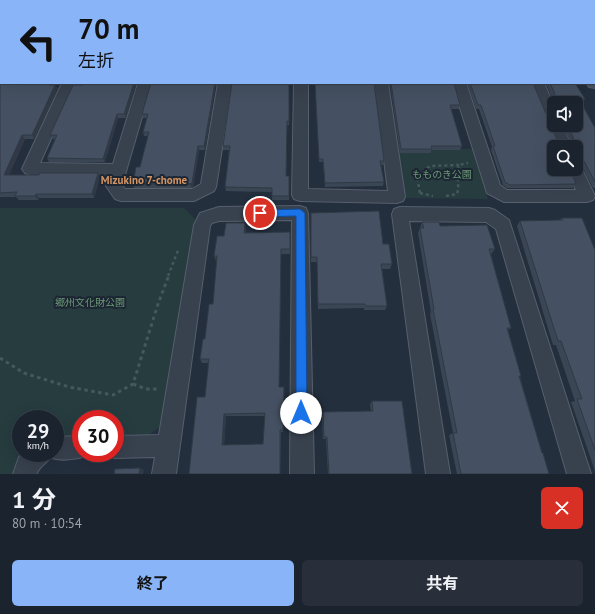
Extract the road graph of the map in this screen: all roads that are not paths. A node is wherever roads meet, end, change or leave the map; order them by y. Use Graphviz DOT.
graph roads {
  1 [pos="499,0"];
  2 [pos="519,0"];
  3 [pos="69,84"];
  4 [pos="145,84"];
  5 [pos="224,84"];
  6 [pos="302,84"];
  7 [pos="381,84"];
  8 [pos="460,84"];
  9 [pos="536,84"];
  10 [pos="547,107"];
  11 [pos="119,170"];
  12 [pos="578,176"];
  13 [pos="168,446"];
  14 [pos="124,447"];
  15 [pos="31,462"];
  16 [pos="25,474"];
  17 [pos="164,474"];
  18 [pos="302,474"];
  19 [pos="438,474"];
  20 [pos="579,474"];
  1 -- 2 [label="lane"];
  3 -- 11 [label="street"];
  4 -- 11 [label="street"];
  5 -- 11 [label="street"];
  6 -- 7 [label="street"];
  8 -- 12 [label="street"];
  9 -- 10 [label="street"];
  13 -- 14 [label="street"];
  13 -- 17 [label="street"];
  13 -- 18 [label="street"];
  15 -- 16 [label="street"];
  19 -- 20 [label="street"];
}
